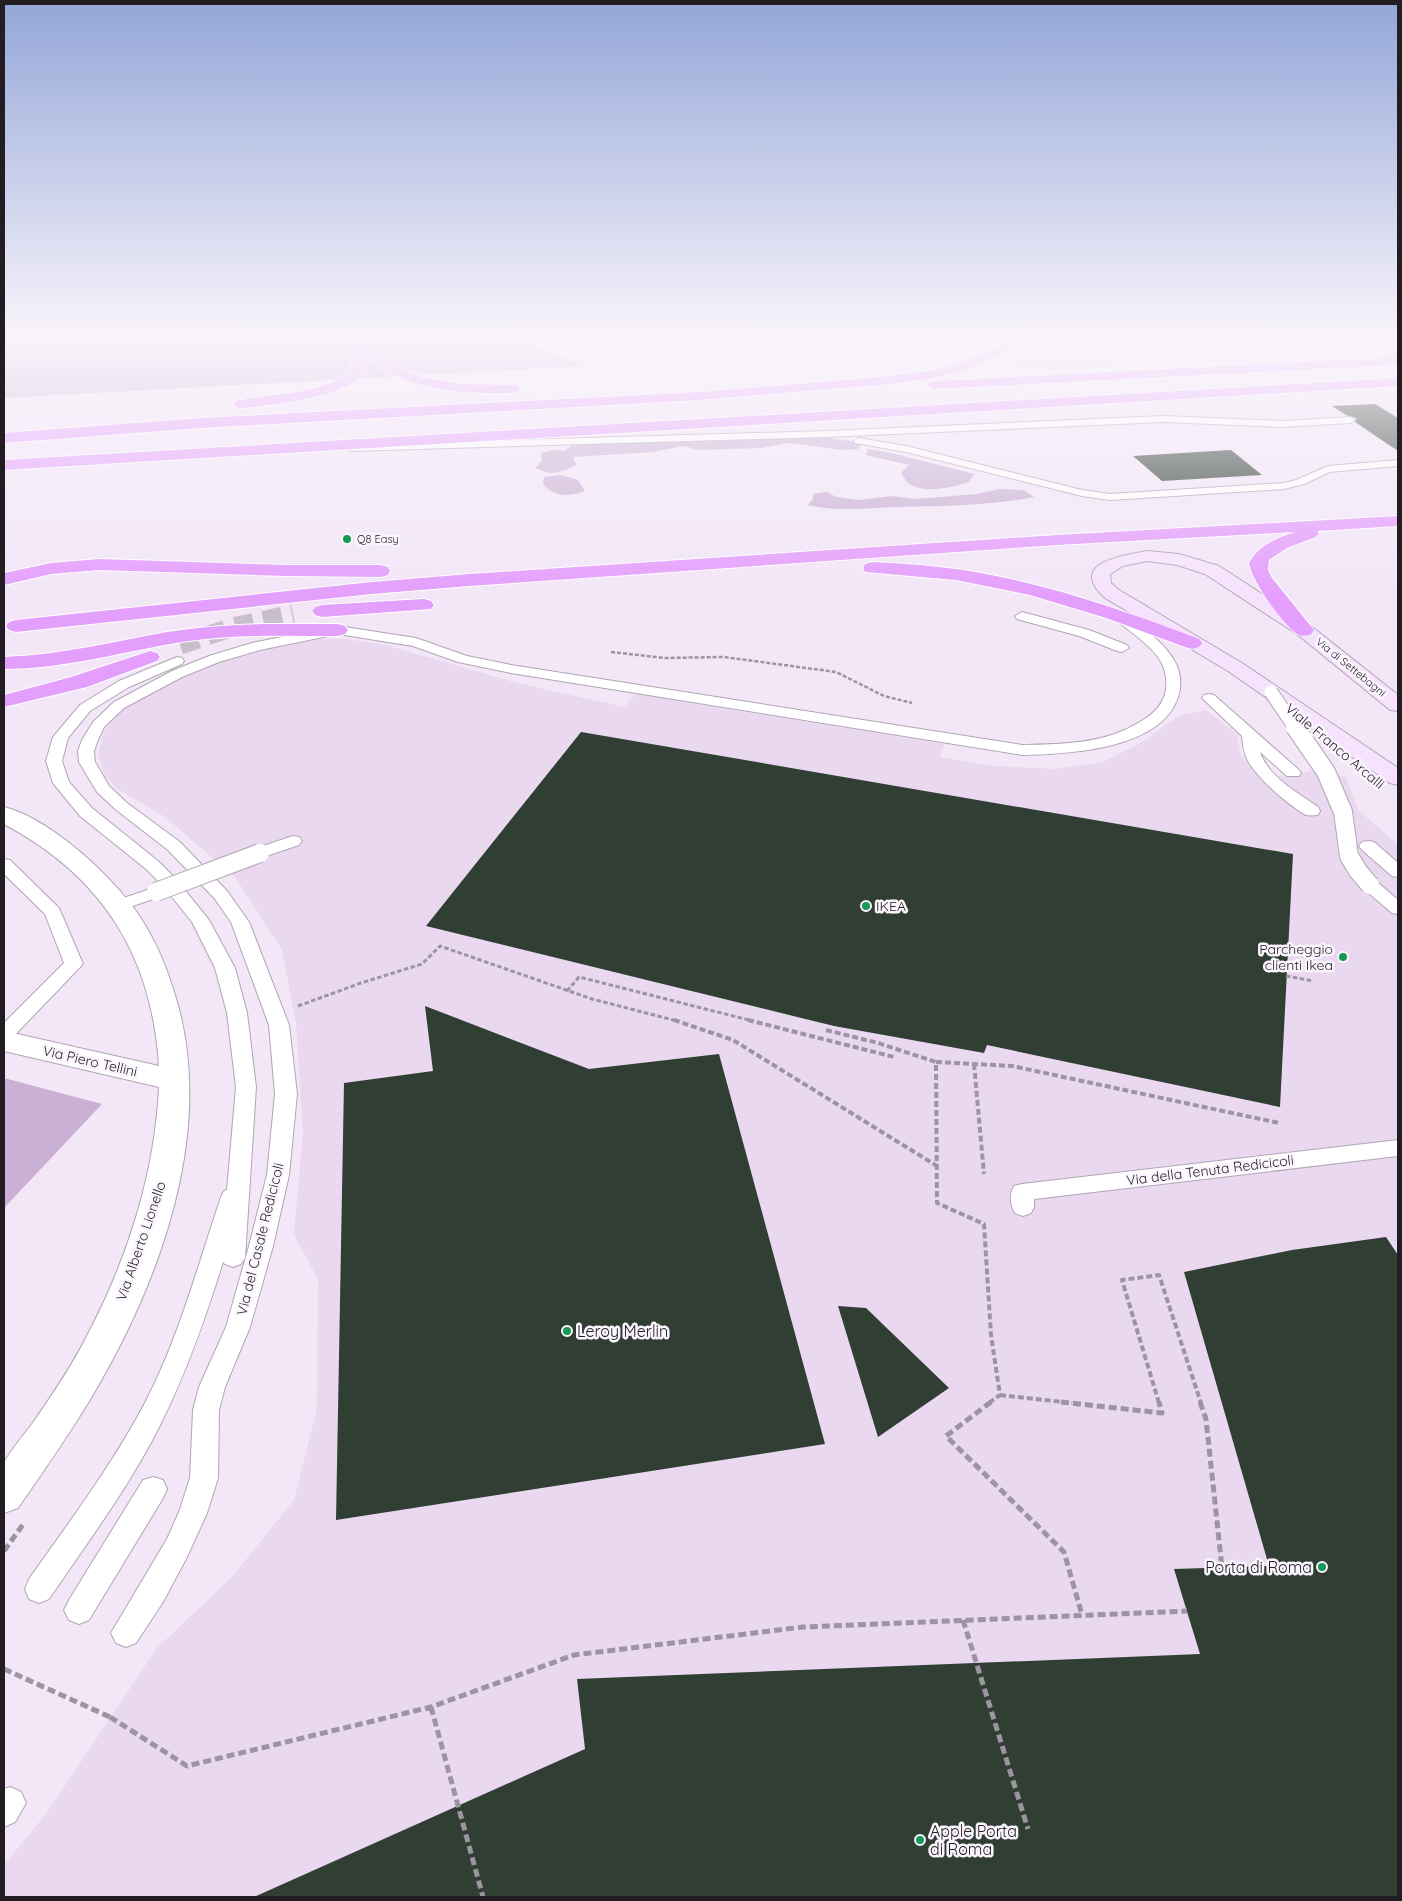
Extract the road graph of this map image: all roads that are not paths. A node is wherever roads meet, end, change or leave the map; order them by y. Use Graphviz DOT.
graph roads {
  1 [pos="227,422"];
  2 [pos="621,422"];
  3 [pos="635,422"];
  4 [pos="1103,422"];
  5 [pos="1228,422"];
  6 [pos="1321,422"];
  7 [pos="201,423"];
  8 [pos="572,425"];
  9 [pos="4,431"];
  10 [pos="826,434"];
  11 [pos="4,438"];
  12 [pos="4,452"];
  13 [pos="180,454"];
  14 [pos="1398,463"];
  15 [pos="4,465"];
  16 [pos="1398,520"];
  17 [pos="1350,523"];
  18 [pos="1057,540"];
  19 [pos="681,566"];
  20 [pos="4,579"];
  21 [pos="424,605"];
  22 [pos="293,614"];
  23 [pos="1022,616"];
  24 [pos="1120,616"];
  25 [pos="16,626"];
  26 [pos="338,630"];
  27 [pos="1304,630"];
  28 [pos="232,640"];
  29 [pos="416,642"];
  30 [pos="1192,643"];
  31 [pos="180,645"];
  32 [pos="1122,648"];
  33 [pos="4,663"];
  34 [pos="1271,692"];
  35 [pos="1209,698"];
  36 [pos="4,701"];
  37 [pos="1398,705"];
  38 [pos="1250,734"];
  39 [pos="1293,773"];
  40 [pos="1398,778"];
  41 [pos="1398,800"];
  42 [pos="1312,811"];
  43 [pos="4,814"];
  44 [pos="293,841"];
  45 [pos="1398,863"];
  46 [pos="4,864"];
  47 [pos="1398,872"];
  48 [pos="118,906"];
  49 [pos="1398,909"];
  50 [pos="4,1034"];
  51 [pos="4,1041"];
  52 [pos="176,1080"];
  53 [pos="1398,1148"];
  54 [pos="240,1174"];
  55 [pos="1080,1185"];
  56 [pos="1022,1200"];
  57 [pos="233,1258"];
  58 [pos="153,1489"];
  59 [pos="17,1505"];
  60 [pos="39,1588"];
  61 [pos="79,1610"];
  62 [pos="126,1633"];
  1 -- 7 [label="highway"];
  2 -- 8 [label="highway"];
  3 -- 8 [label="highway"];
  4 -- 10 [label="lane"];
  5 -- 6 [label="lane"];
  7 -- 9 [label="highway"];
  7 -- 11 [label="highway"];
  8 -- 12 [label="highway"];
  8 -- 13 [label="highway"];
  10 -- 13 [label="lane"];
  10 -- 14 [label="lane"];
  13 -- 15 [label="highway"];
  16 -- 17 [label="highway"];
  17 -- 18 [label="highway"];
  17 -- 27 [label="highway"];
  18 -- 19 [label="highway"];
  18 -- 20 [label="highway"];
  19 -- 24 [label="highway"];
  19 -- 25 [label="highway"];
  21 -- 22 [label="highway"];
  23 -- 32 [label="lane"];
  24 -- 29 [label="lane"];
  24 -- 30 [label="highway"];
  26 -- 29 [label="lane, Via del Casale Redicicoli"];
  26 -- 33 [label="highway"];
  26 -- 62 [label="lane, Via del Casale Redicicoli"];
  27 -- 30 [label="main road, Via di Settebagni"];
  27 -- 37 [label="main road, Via di Settebagni"];
  28 -- 54 [label="lane"];
  30 -- 34 [label="main road"];
  31 -- 36 [label="highway"];
  34 -- 40 [label="main road"];
  34 -- 41 [label="main road, Viale Franco Arcalli"];
  34 -- 49 [label="lane, bridge"];
  35 -- 38 [label="lane"];
  38 -- 39 [label="lane"];
  38 -- 42 [label="lane"];
  43 -- 48 [label="street, Via Alberto Lionello"];
  44 -- 48 [label="lane, bridge"];
  45 -- 47 [label="lane"];
  46 -- 50 [label="lane"];
  48 -- 52 [label="street, Via Alberto Lionello"];
  51 -- 52 [label="street, Via Piero Tellini"];
  52 -- 59 [label="street, Via Alberto Lionello"];
  53 -- 55 [label="lane, Via della Tenuta Redicicoli"];
  54 -- 57 [label="lane"];
  54 -- 60 [label="lane"];
  55 -- 56 [label="lane, Via della Tenuta Redicicoli"];
  58 -- 61 [label="lane"];
}
